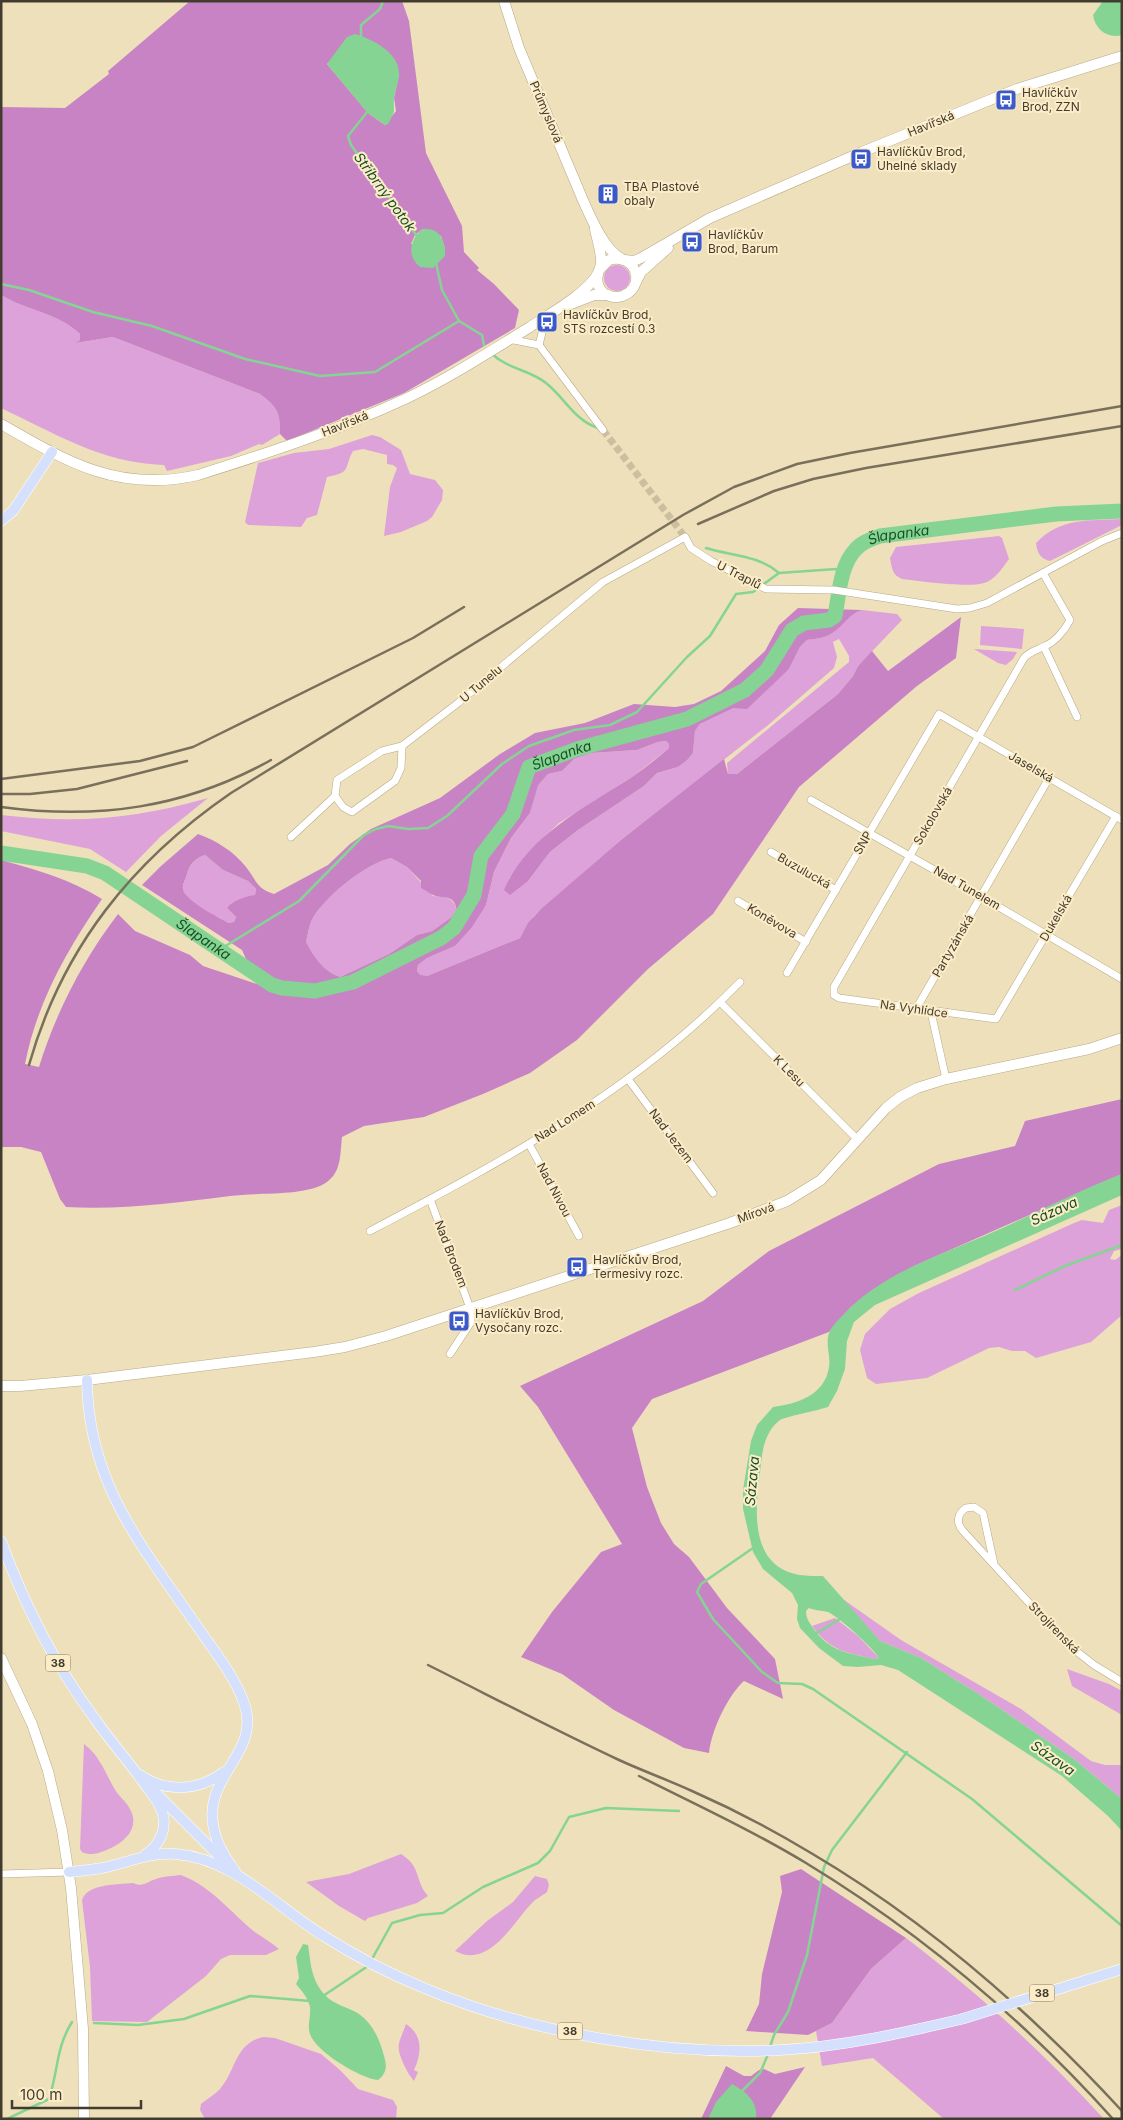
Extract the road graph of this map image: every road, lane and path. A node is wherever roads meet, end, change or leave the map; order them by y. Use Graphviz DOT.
graph roads {
  1 [pos="504,1"];
  2 [pos="1122,56"];
  3 [pos="593,221"];
  4 [pos="690,230"];
  5 [pos="623,259"];
  6 [pos="598,271"];
  7 [pos="636,282"];
  8 [pos="608,296"];
  9 [pos="558,309"];
  10 [pos="546,317"];
  11 [pos="509,339"];
  12 [pos="538,345"];
  13 [pos="1,424"];
  14 [pos="603,430"];
  15 [pos="52,452"];
  16 [pos="1,521"];
  17 [pos="1122,533"];
  18 [pos="684,537"];
  19 [pos="1043,573"];
  20 [pos="1045,646"];
  21 [pos="939,714"];
  22 [pos="1077,717"];
  23 [pos="978,736"];
  24 [pos="402,746"];
  25 [pos="1049,778"];
  26 [pos="335,796"];
  27 [pos="811,800"];
  28 [pos="1119,818"];
  29 [pos="869,832"];
  30 [pos="291,837"];
  31 [pos="771,852"];
  32 [pos="910,855"];
  33 [pos="836,890"];
  34 [pos="982,897"];
  35 [pos="738,901"];
  36 [pos="1047,935"];
  37 [pos="806,942"];
  38 [pos="787,973"];
  39 [pos="1121,978"];
  40 [pos="740,982"];
  41 [pos="833,994"];
  42 [pos="720,1002"];
  43 [pos="916,1009"];
  44 [pos="931,1012"];
  45 [pos="996,1019"];
  46 [pos="1122,1038"];
  47 [pos="628,1079"];
  48 [pos="946,1079"];
  49 [pos="858,1140"];
  50 [pos="529,1144"];
  51 [pos="714,1193"];
  52 [pos="430,1199"];
  53 [pos="370,1231"];
  54 [pos="579,1236"];
  55 [pos="470,1308"];
  56 [pos="450,1354"];
  57 [pos="87,1380"];
  58 [pos="1,1386"];
  59 [pos="1,1540"];
  60 [pos="994,1564"];
  61 [pos="1,1658"];
  62 [pos="1122,1682"];
  63 [pos="228,1768"];
  64 [pos="136,1773"];
  65 [pos="144,1856"];
  66 [pos="69,1872"];
  67 [pos="1,1874"];
  68 [pos="237,1875"];
  69 [pos="1122,1969"];
  70 [pos="84,2119"];
  1 -- 3 [label="street, Průmyslová"];
  2 -- 4 [label="street, Havířská"];
  3 -- 5 [label="street, Průmyslová"];
  3 -- 6 [label="street, Průmyslová"];
  4 -- 5 [label="street, Havířská"];
  4 -- 7 [label="street, Havířská"];
  5 -- 6 [label="street, Havířská"];
  5 -- 7 [label="street"];
  6 -- 8 [label="street"];
  6 -- 9 [label="street, Havířská"];
  7 -- 8 [label="street, Havířská"];
  8 -- 9 [label="street, Havířská"];
  9 -- 10 [label="street, Havířská"];
  10 -- 11 [label="street, Havířská"];
  10 -- 12 [label="street"];
  11 -- 12 [label="street"];
  11 -- 15 [label="street, Havířská"];
  12 -- 14 [label="street"];
  13 -- 15 [label="street, Havířská"];
  15 -- 16 [label="main road"];
  17 -- 19 [label="street, U Traplů"];
  18 -- 19 [label="street, U Traplů"];
  18 -- 24 [label="street, U Tunelu"];
  19 -- 20 [label="street, Sokolovská"];
  20 -- 22 [label="street"];
  20 -- 23 [label="street, Sokolovská"];
  21 -- 23 [label="street, Jaselská"];
  21 -- 29 [label="street, SNP"];
  23 -- 25 [label="street, Jaselská"];
  23 -- 32 [label="street, Sokolovská"];
  24 -- 26 [label="street, U Tunelu"];
  24 -- 26 [label="street"];
  25 -- 28 [label="street, Jaselská"];
  25 -- 34 [label="street, Partyzánská"];
  26 -- 30 [label="street, U Tunelu"];
  27 -- 29 [label="street, Nad Tunelem"];
  28 -- 36 [label="street, Dukelská"];
  29 -- 32 [label="street, Nad Tunelem"];
  29 -- 33 [label="street, SNP"];
  31 -- 33 [label="street, Buzulucká"];
  32 -- 34 [label="street, Nad Tunelem"];
  32 -- 41 [label="street, Sokolovská"];
  33 -- 37 [label="street, SNP"];
  34 -- 36 [label="street, Nad Tunelem"];
  34 -- 43 [label="street, Partyzánská"];
  35 -- 37 [label="street, Koněvova"];
  36 -- 39 [label="street, Nad Tunelem"];
  36 -- 45 [label="street, Dukelská"];
  37 -- 38 [label="street, SNP"];
  40 -- 42 [label="street, Nad Lomem"];
  41 -- 43 [label="street, Na Vyhlídce"];
  42 -- 47 [label="street, Nad Lomem"];
  42 -- 49 [label="street, K Lesu"];
  43 -- 44 [label="street, Na Vyhlídce"];
  44 -- 45 [label="street, Na Vyhlídce"];
  44 -- 48 [label="street"];
  46 -- 48 [label="street, Mírová"];
  47 -- 50 [label="street, Nad Lomem"];
  47 -- 51 [label="street, Nad Jezem"];
  48 -- 49 [label="street, Mírová"];
  49 -- 55 [label="street, Mírová"];
  50 -- 52 [label="street, Nad Lomem"];
  50 -- 54 [label="street, Nad Nivou"];
  52 -- 53 [label="street, Nad Lomem"];
  52 -- 55 [label="street, Nad Brodem"];
  55 -- 56 [label="street"];
  55 -- 57 [label="street, Mírová"];
  57 -- 58 [label="street, Mírová"];
  57 -- 63 [label="main road"];
  59 -- 64 [label="main road, 38"];
  60 -- 60 [label="street, Strojírenská"];
  60 -- 62 [label="street, Strojírenská"];
  61 -- 66 [label="street"];
  63 -- 64 [label="main road"];
  63 -- 68 [label="main road"];
  64 -- 65 [label="main road"];
  64 -- 68 [label="main road, 38"];
  65 -- 66 [label="main road"];
  65 -- 68 [label="main road"];
  66 -- 67 [label="street"];
  66 -- 70 [label="street"];
  68 -- 69 [label="main road, 38, bridge"];
}
